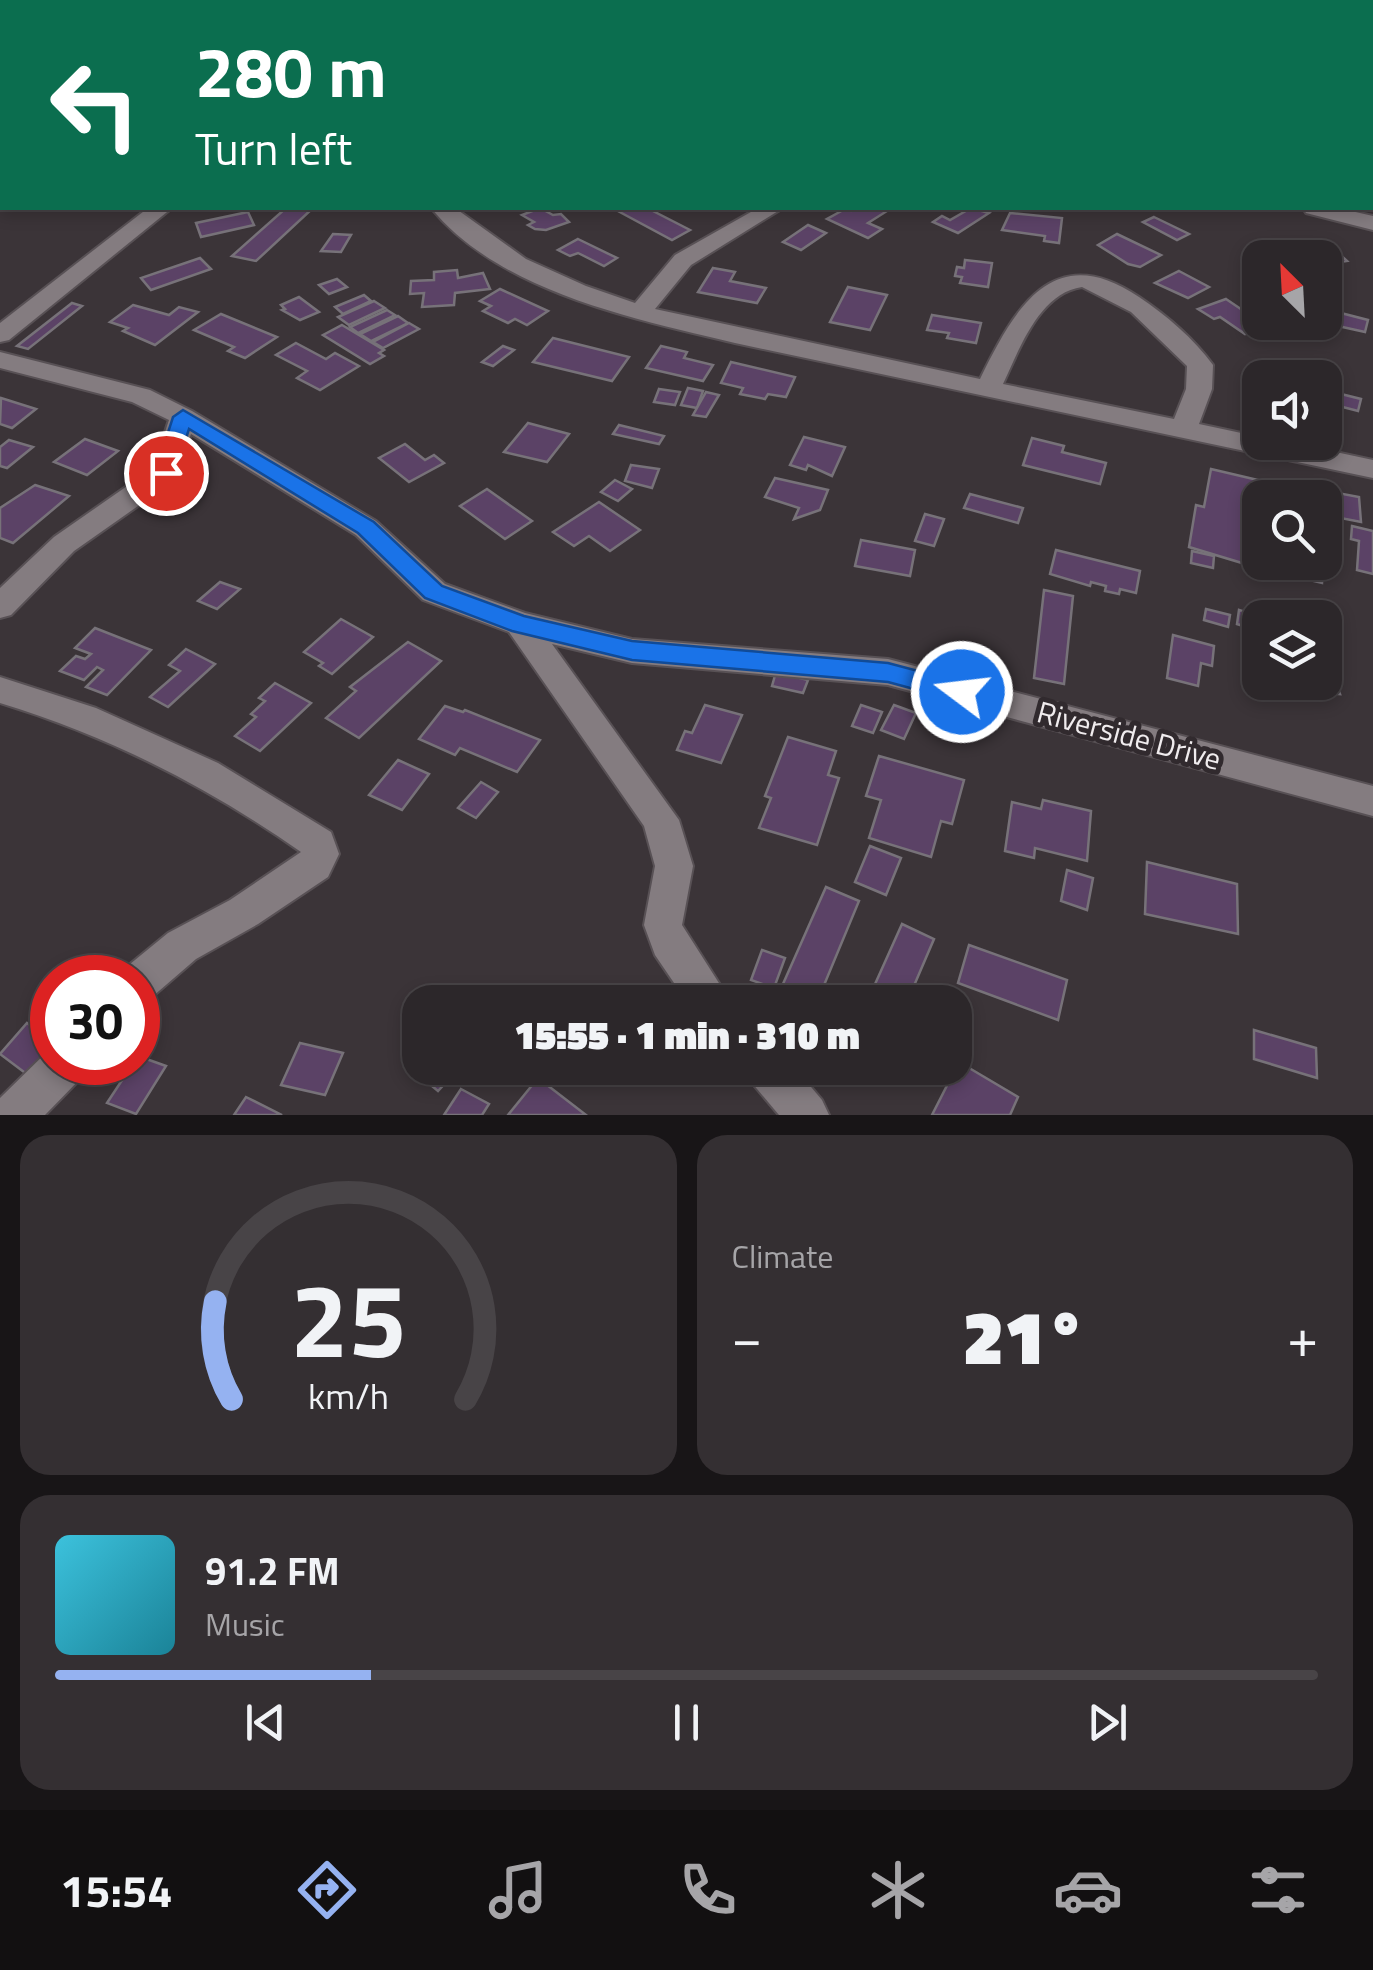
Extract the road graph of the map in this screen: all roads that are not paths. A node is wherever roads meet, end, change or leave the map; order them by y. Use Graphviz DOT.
graph roads {
  1 [pos="158,210"];
  2 [pos="445,210"];
  3 [pos="770,210"];
  4 [pos="1322,210"];
  5 [pos="1373,223"];
  6 [pos="640,312"];
  7 [pos="0,335"];
  8 [pos="0,360"];
  9 [pos="989,386"];
  10 [pos="183,417"];
  11 [pos="1184,428"];
  12 [pos="1373,469"];
  13 [pos="0,607"];
  14 [pos="520,624"];
  15 [pos="0,690"];
  16 [pos="1373,802"];
  17 [pos="160,964"];
  18 [pos="699,985"];
  19 [pos="44,1085"];
  20 [pos="781,1085"];
  21 [pos="14,1115"];
  22 [pos="807,1115"];
  1 -- 7 [label="street"];
  2 -- 6 [label="street"];
  3 -- 6 [label="street"];
  4 -- 5 [label="street"];
  6 -- 9 [label="street"];
  8 -- 10 [label="street, Riverside Drive"];
  9 -- 11 [label="street"];
  9 -- 11 [label="street"];
  10 -- 13 [label="street"];
  10 -- 14 [label="street, Riverside Drive"];
  11 -- 12 [label="street"];
  14 -- 16 [label="street, Riverside Drive"];
  14 -- 18 [label="street"];
  15 -- 17 [label="street"];
  19 -- 21 [label="street"];
  20 -- 22 [label="street"];
}
